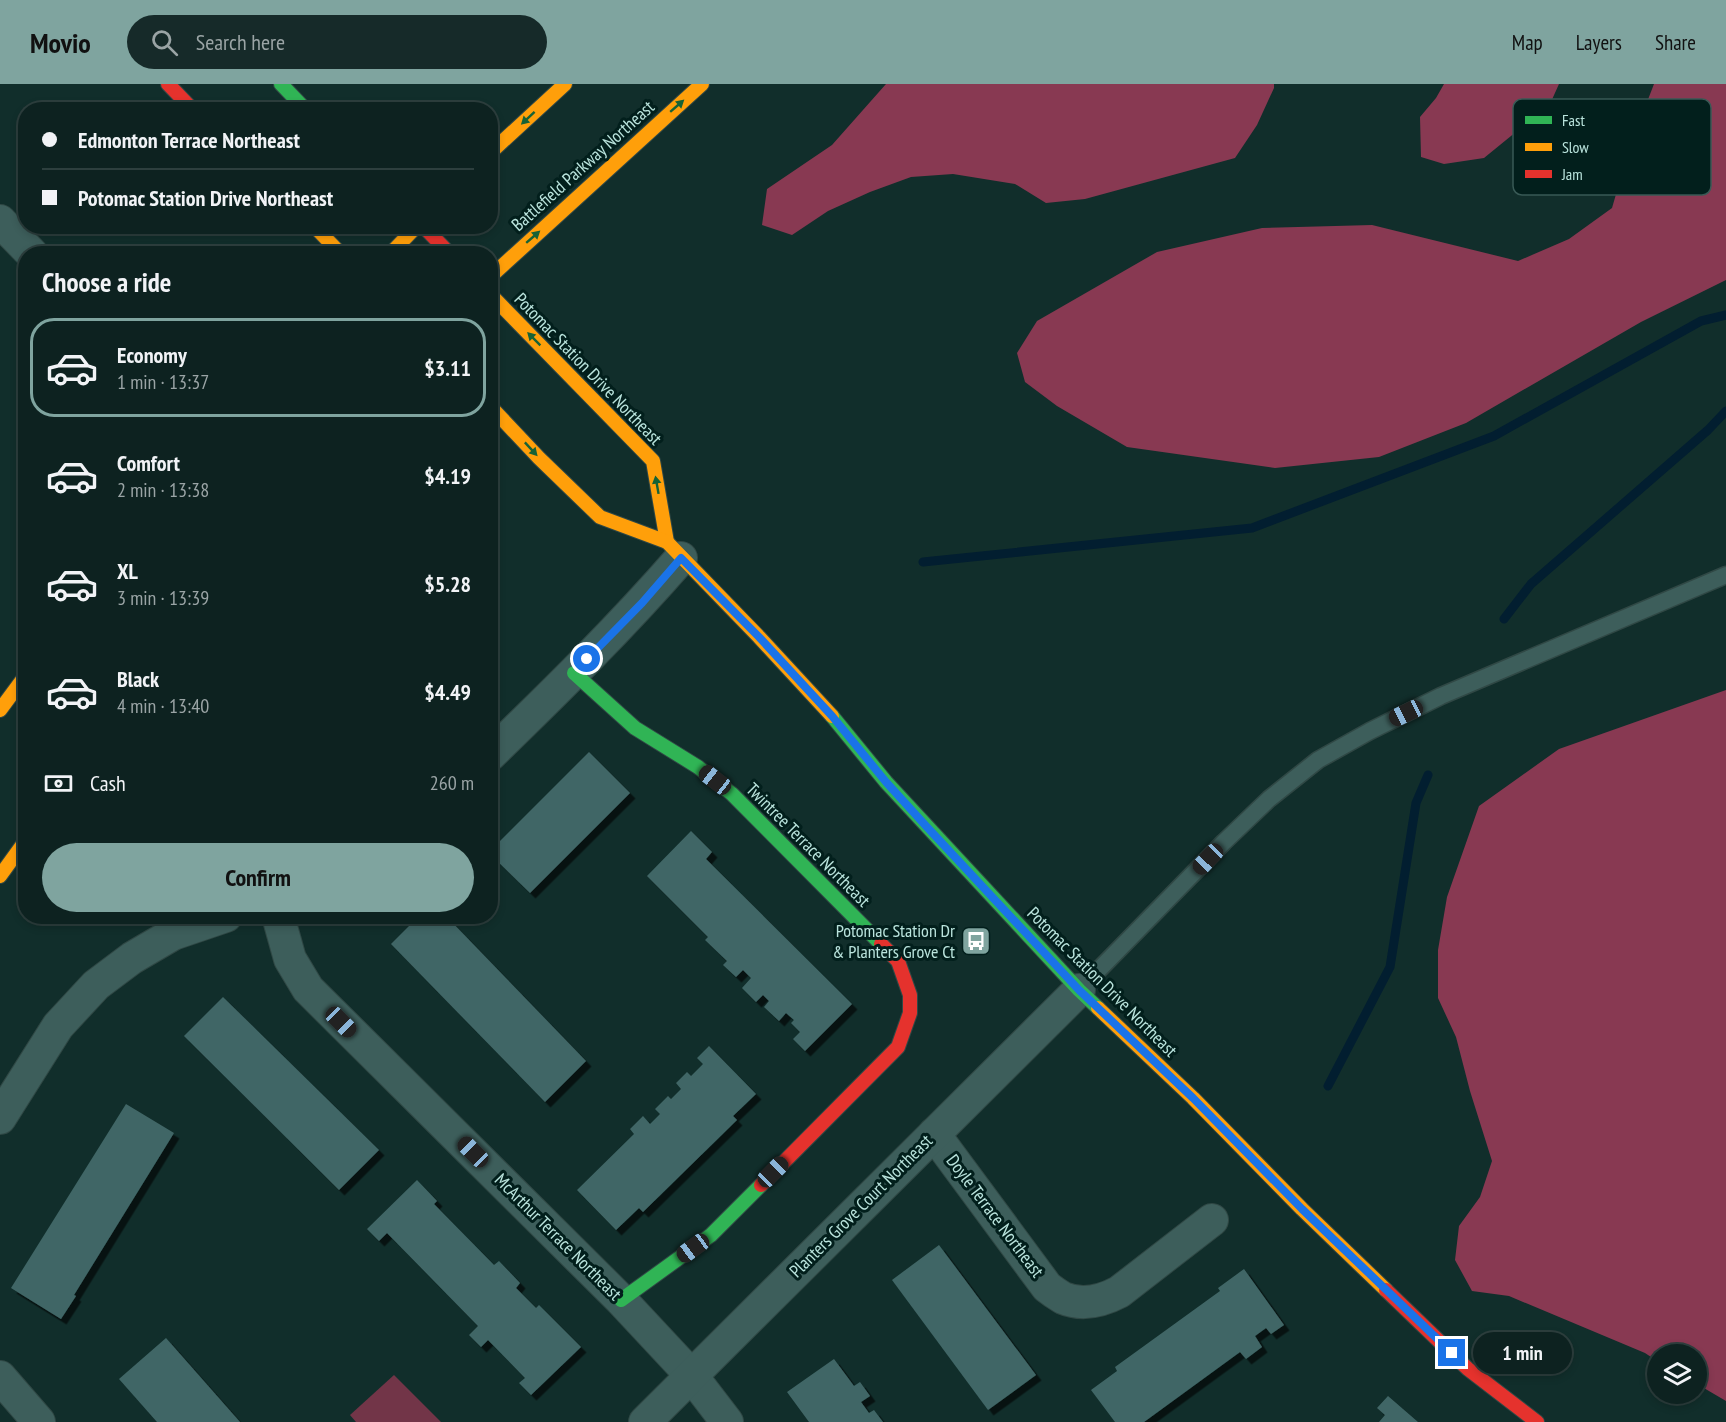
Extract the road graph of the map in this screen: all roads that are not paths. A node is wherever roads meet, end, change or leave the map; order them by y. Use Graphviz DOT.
graph roads {
  1 [pos="168,84"];
  2 [pos="280,84"];
  3 [pos="565,84"];
  4 [pos="702,84"];
  5 [pos="185,102"];
  6 [pos="298,102"];
  7 [pos="498,146"];
  8 [pos="322,234"];
  9 [pos="409,234"];
  10 [pos="431,234"];
  11 [pos="333,246"];
  12 [pos="398,246"];
  13 [pos="442,246"];
  14 [pos="498,269"];
  15 [pos="498,302"];
  16 [pos="498,414"];
  17 [pos="674,550"];
  18 [pos="1726,575"];
  19 [pos="574,674"];
  20 [pos="18,686"];
  21 [pos="0,710"];
  22 [pos="498,747"];
  23 [pos="18,851"];
  24 [pos="0,876"];
  25 [pos="202,924"];
  26 [pos="280,924"];
  27 [pos="1079,990"];
  28 [pos="0,1118"];
  29 [pos="934,1134"];
  30 [pos="1212,1220"];
  31 [pos="621,1300"];
  32 [pos="691,1375"];
  33 [pos="0,1377"];
  34 [pos="1530,1420"];
  35 [pos="39,1422"];
  36 [pos="645,1422"];
  37 [pos="727,1422"];
  1 -- 5 [label="street"];
  2 -- 6 [label="street"];
  3 -- 7 [label="street, one-way"];
  14 -- 4 [label="street, Battlefield Parkway Northeast, one-way"];
  8 -- 11 [label="street"];
  9 -- 12 [label="street"];
  10 -- 13 [label="street"];
  17 -- 15 [label="street, Potomac Station Drive Northeast, one-way"];
  16 -- 17 [label="street, Potomac Station Drive Northeast, one-way"];
  17 -- 19 [label="street"];
  17 -- 27 [label="street, Potomac Station Drive Northeast"];
  18 -- 27 [label="lane"];
  19 -- 22 [label="street"];
  19 -- 31 [label="street, Twintree Terrace Northeast"];
  20 -- 21 [label="street"];
  23 -- 24 [label="street"];
  25 -- 28 [label="street"];
  26 -- 31 [label="street, McArthur Terrace Northeast"];
  27 -- 29 [label="street, Planters Grove Court Northeast"];
  27 -- 34 [label="street, Potomac Station Drive Northeast"];
  29 -- 30 [label="street, Doyle Terrace Northeast"];
  29 -- 32 [label="street, Planters Grove Court Northeast"];
  31 -- 32 [label="street, McArthur Terrace Northeast"];
  32 -- 36 [label="street, Planters Grove Court Northeast"];
  32 -- 37 [label="street, McArthur Terrace Northeast"];
  33 -- 35 [label="street"];
}
